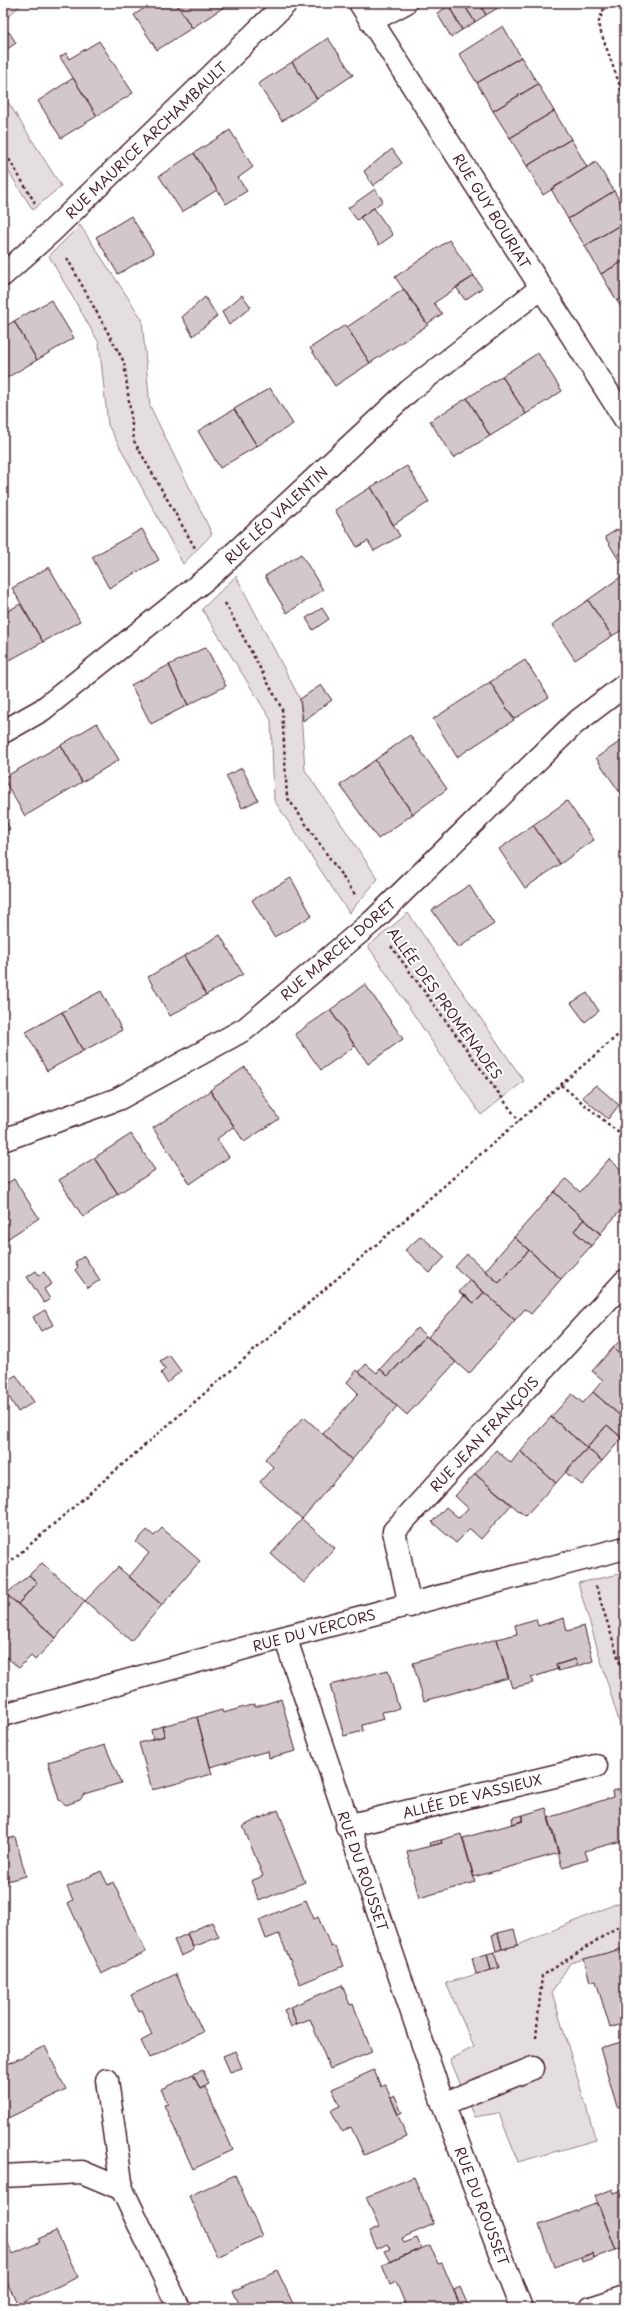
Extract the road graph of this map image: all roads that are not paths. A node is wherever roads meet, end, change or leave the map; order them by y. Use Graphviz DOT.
graph roads {
  1 [pos="286,3"];
  2 [pos="405,3"];
  3 [pos="365,12"];
  4 [pos="3,274"];
  5 [pos="541,288"];
  6 [pos="625,419"];
  7 [pos="625,685"];
  8 [pos="3,732"];
  9 [pos="3,1140"];
  10 [pos="625,1281"];
  11 [pos="625,1548"];
  12 [pos="410,1606"];
  13 [pos="285,1637"];
  14 [pos="3,1715"];
  15 [pos="596,1766"];
  16 [pos="347,1826"];
  17 [pos="533,2068"];
  18 [pos="107,2080"];
  19 [pos="443,2104"];
  20 [pos="3,2176"];
  21 [pos="122,2189"];
  22 [pos="625,2297"];
  23 [pos="179,2308"];
  24 [pos="521,2308"];
  25 [pos="591,2308"];
  1 -- 4 [label="street, RUE MAURICE ARCHAMBAULT"];
  2 -- 3 [label="street"];
  3 -- 5 [label="street, RUE GUY BOURIAT"];
  5 -- 6 [label="street, RUE GUY BOURIAT"];
  5 -- 8 [label="street, RUE LÉO VALENTIN"];
  7 -- 9 [label="street, RUE MARCEL DORET"];
  10 -- 12 [label="street, RUE JEAN FRANÇOIS"];
  11 -- 12 [label="street, RUE DU VERCORS"];
  12 -- 13 [label="street, RUE DU VERCORS"];
  13 -- 14 [label="street, RUE DU VERCORS"];
  13 -- 16 [label="street, RUE DU ROUSSET"];
  15 -- 16 [label="street, ALLÉE DE VASSIEUX"];
  16 -- 19 [label="street, RUE DU ROUSSET"];
  17 -- 19 [label="street"];
  18 -- 21 [label="street"];
  19 -- 24 [label="street, RUE DU ROUSSET"];
  20 -- 21 [label="street"];
  21 -- 23 [label="street"];
  22 -- 25 [label="street"];
}
